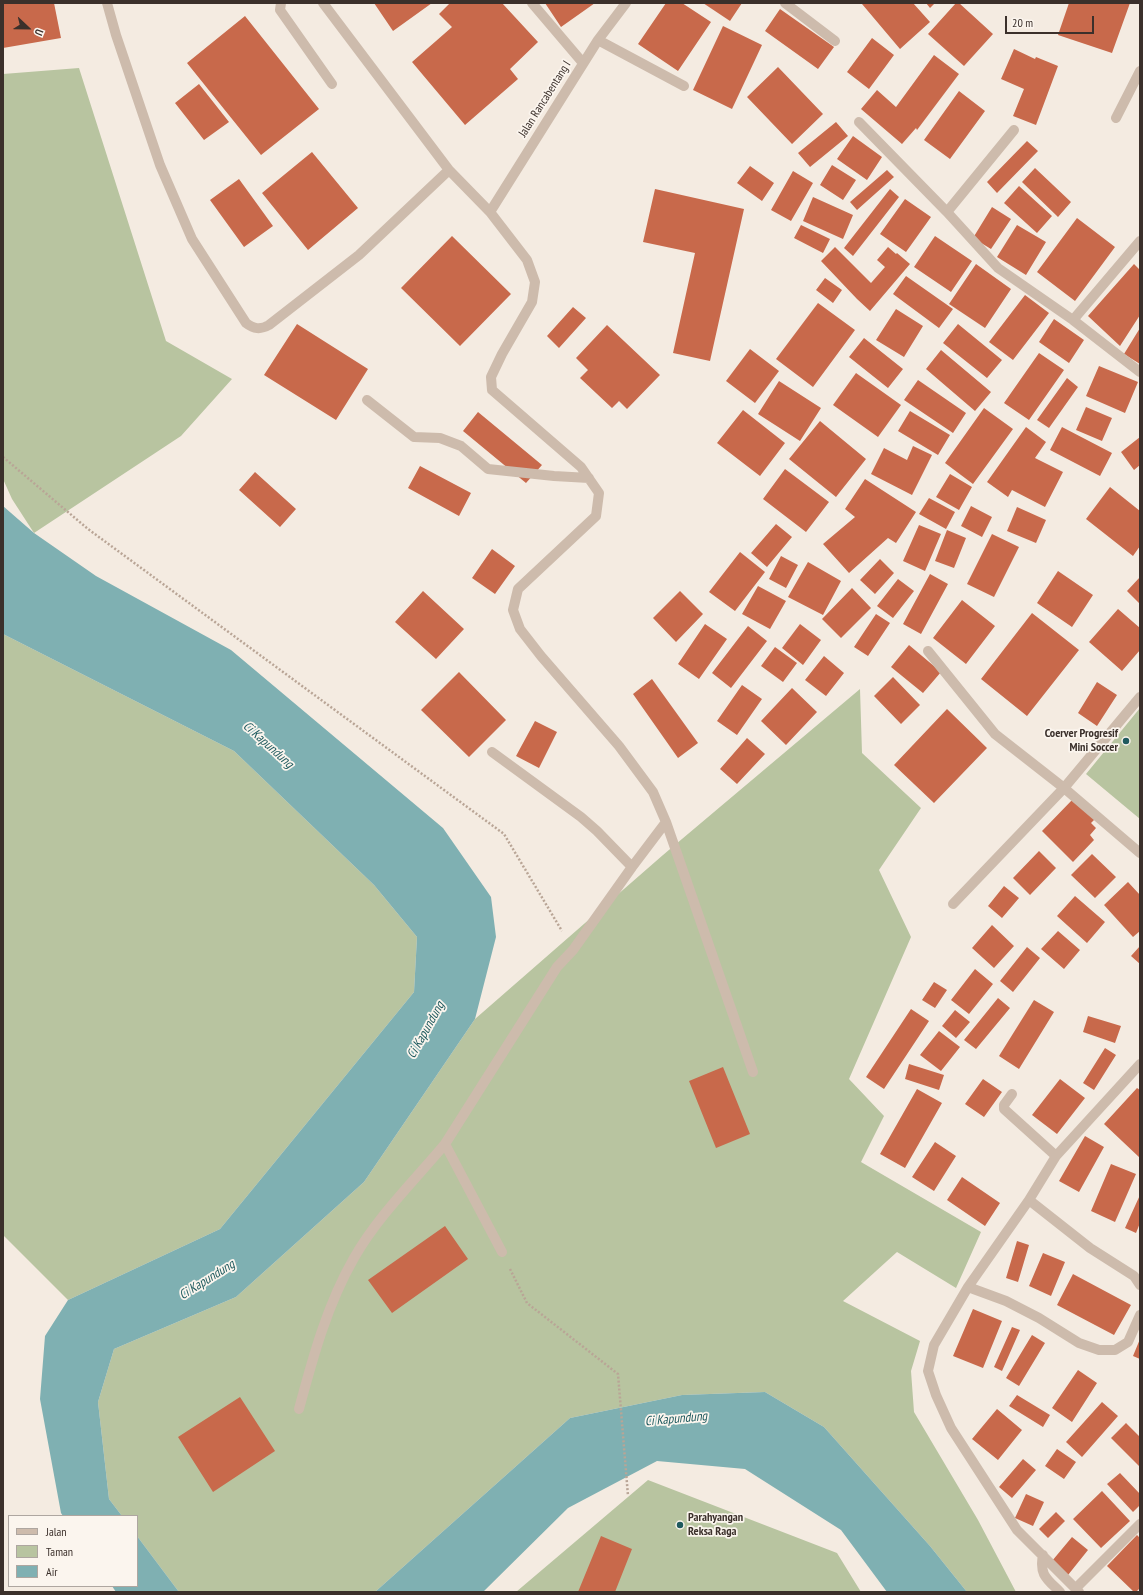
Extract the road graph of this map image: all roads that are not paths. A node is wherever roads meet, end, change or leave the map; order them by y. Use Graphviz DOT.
graph roads {
  1 [pos="107,3"];
  2 [pos="281,3"];
  3 [pos="323,3"];
  4 [pos="532,3"];
  5 [pos="626,3"];
  6 [pos="786,3"];
  7 [pos="598,40"];
  8 [pos="835,42"];
  9 [pos="583,63"];
  10 [pos="1140,71"];
  11 [pos="332,84"];
  12 [pos="684,86"];
  13 [pos="1116,118"];
  14 [pos="859,122"];
  15 [pos="1014,130"];
  16 [pos="449,170"];
  17 [pos="490,212"];
  18 [pos="947,212"];
  19 [pos="1140,241"];
  20 [pos="1074,320"];
  21 [pos="1140,372"];
  22 [pos="367,400"];
  23 [pos="589,478"];
  24 [pos="928,651"];
  25 [pos="1140,697"];
  26 [pos="492,752"];
  27 [pos="1064,788"];
  28 [pos="666,822"];
  29 [pos="1140,853"];
  30 [pos="632,867"];
  31 [pos="953,904"];
  32 [pos="1140,1064"];
  33 [pos="753,1072"];
  34 [pos="1012,1094"];
  35 [pos="445,1144"];
  36 [pos="1056,1156"];
  37 [pos="1029,1200"];
  38 [pos="502,1252"];
  39 [pos="1140,1285"];
  40 [pos="968,1288"];
  41 [pos="1140,1315"];
  42 [pos="299,1409"];
  43 [pos="1140,1524"];
  44 [pos="1043,1555"];
  45 [pos="1077,1590"];
  46 [pos="1060,1592"];
  1 -- 16 [label="street"];
  2 -- 11 [label="street"];
  3 -- 16 [label="street"];
  4 -- 9 [label="street"];
  5 -- 7 [label="street, Jalan Rancabentang I"];
  6 -- 8 [label="street"];
  7 -- 9 [label="street, Jalan Rancabentang I"];
  7 -- 12 [label="street"];
  9 -- 17 [label="street, Jalan Rancabentang I"];
  10 -- 13 [label="street"];
  14 -- 18 [label="street"];
  15 -- 18 [label="street"];
  16 -- 17 [label="street"];
  17 -- 23 [label="street"];
  18 -- 20 [label="street"];
  19 -- 20 [label="street"];
  20 -- 21 [label="street"];
  22 -- 23 [label="street"];
  23 -- 28 [label="street"];
  24 -- 27 [label="street"];
  25 -- 27 [label="street"];
  26 -- 30 [label="street"];
  27 -- 29 [label="street"];
  27 -- 31 [label="street"];
  28 -- 30 [label="street"];
  28 -- 33 [label="street"];
  30 -- 35 [label="street"];
  32 -- 36 [label="street"];
  34 -- 36 [label="street"];
  35 -- 38 [label="street"];
  35 -- 42 [label="street"];
  36 -- 37 [label="street"];
  37 -- 39 [label="street"];
  37 -- 40 [label="street"];
  40 -- 41 [label="street"];
  40 -- 44 [label="street"];
  43 -- 45 [label="street"];
  44 -- 45 [label="street"];
  44 -- 46 [label="street"];
}
